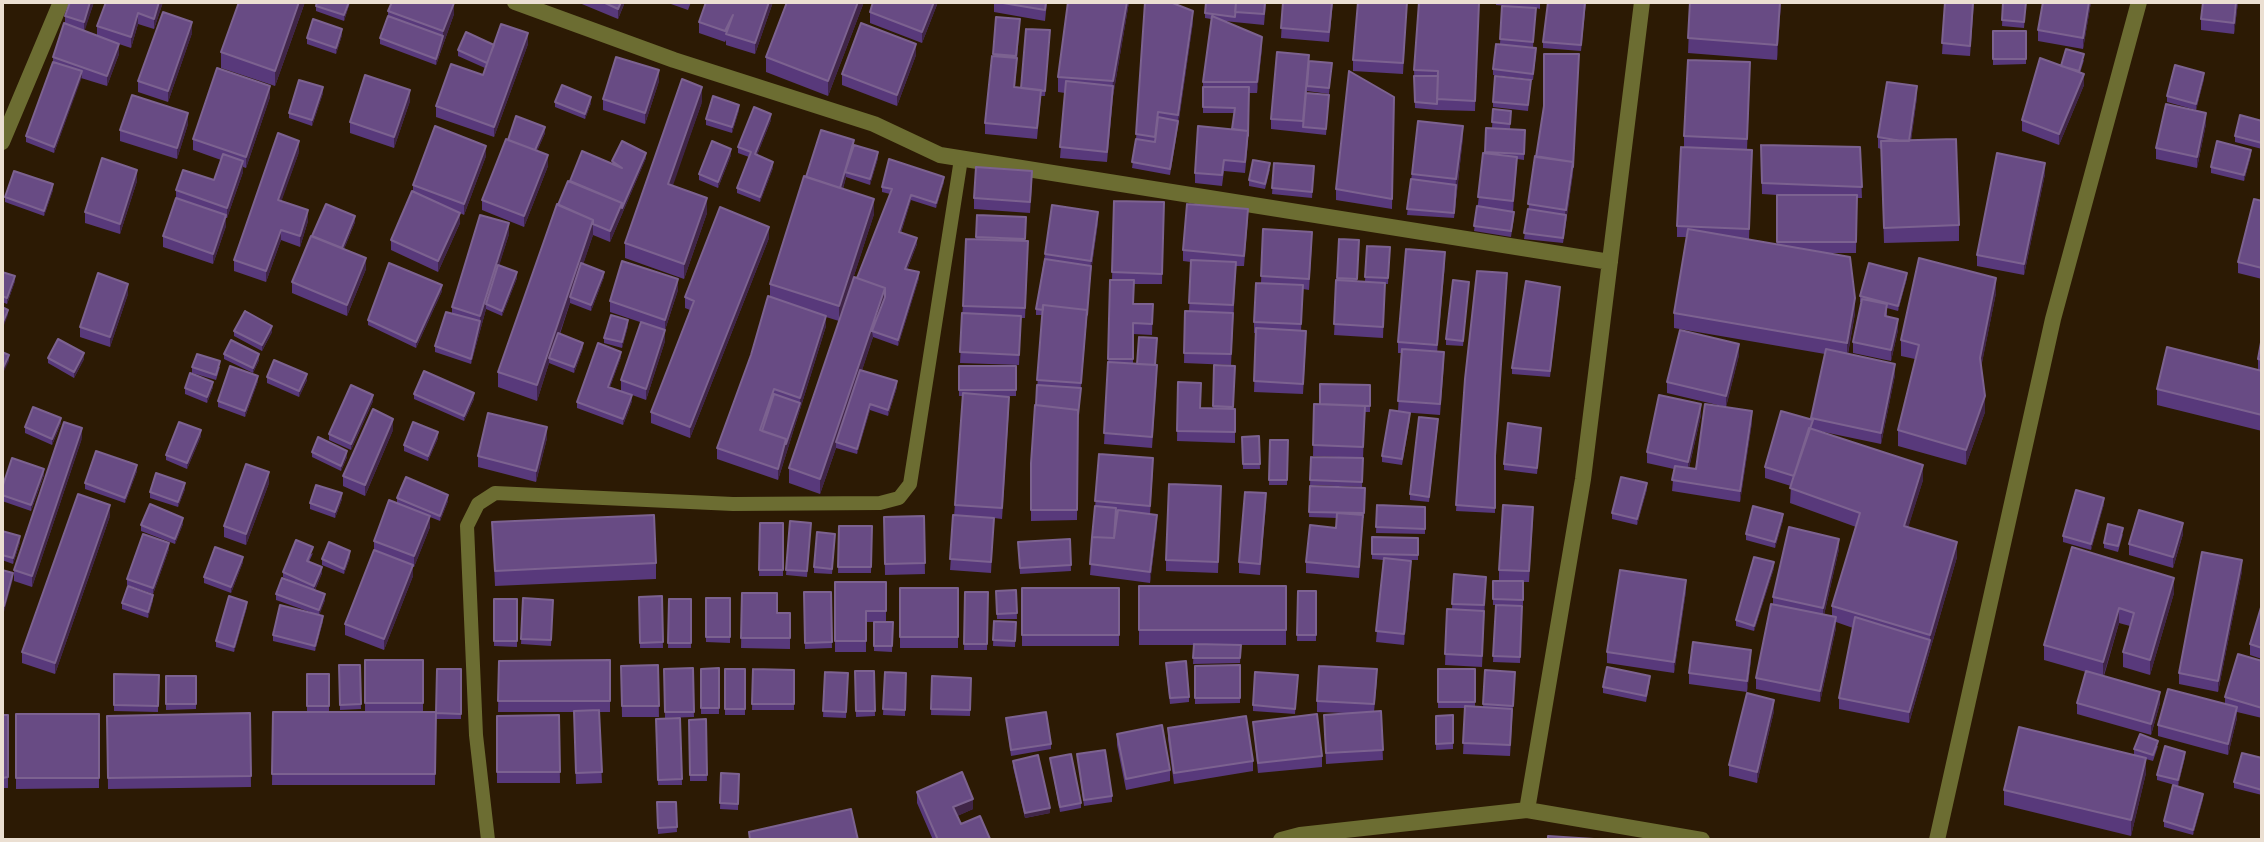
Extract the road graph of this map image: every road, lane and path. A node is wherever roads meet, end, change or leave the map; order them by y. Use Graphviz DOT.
graph roads {
  1 [pos="61,2"];
  2 [pos="515,2"];
  3 [pos="1642,2"];
  4 [pos="2139,2"];
  5 [pos="2,142"];
  6 [pos="961,159"];
  7 [pos="1610,262"];
  8 [pos="1527,810"];
  9 [pos="488,840"];
  10 [pos="1281,840"];
  11 [pos="1702,840"];
  12 [pos="1937,840"];
  1 -- 5 [label="street"];
  2 -- 6 [label="street"];
  3 -- 7 [label="street"];
  4 -- 12 [label="street"];
  6 -- 7 [label="street"];
  6 -- 9 [label="lane"];
  7 -- 8 [label="street"];
  8 -- 10 [label="street"];
  8 -- 11 [label="street"];
}
